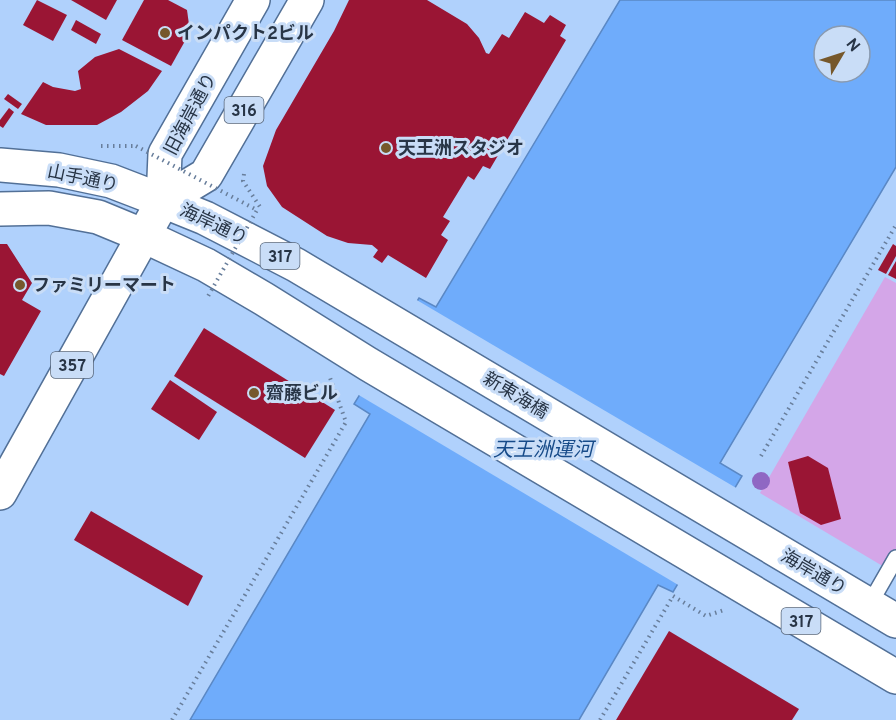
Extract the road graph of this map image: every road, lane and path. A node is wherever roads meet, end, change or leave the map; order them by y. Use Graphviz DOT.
graph roads {
  1 [pos="253,0"];
  2 [pos="307,0"];
  3 [pos="143,139"];
  4 [pos="91,145"];
  5 [pos="136,147"];
  6 [pos="0,165"];
  7 [pos="244,172"];
  8 [pos="163,201"];
  9 [pos="0,208"];
  10 [pos="259,210"];
  11 [pos="896,225"];
  12 [pos="144,236"];
  13 [pos="207,298"];
  14 [pos="392,322"];
  15 [pos="329,375"];
  16 [pos="761,456"];
  17 [pos="0,493"];
  18 [pos="732,524"];
  19 [pos="896,558"];
  20 [pos="725,609"];
  21 [pos="883,613"];
  22 [pos="896,677"];
  23 [pos="172,720"];
  24 [pos="600,720"];
  1 -- 8 [label="main road, 旧海岸通り / 316"];
  2 -- 8 [label="main road, 316"];
  3 -- 5 [label="path, bridge"];
  4 -- 5 [label="path"];
  5 -- 10 [label="path, bridge"];
  6 -- 8 [label="main road, 山手通り"];
  7 -- 10 [label="path"];
  8 -- 12 [label="main road, 海岸通り / 357"];
  8 -- 14 [label="main road, 海岸通り / 317"];
  9 -- 12 [label="main road, 山手通り"];
  10 -- 13 [label="path, bridge"];
  11 -- 16 [label="path"];
  12 -- 17 [label="main road, 海岸通り / 357"];
  12 -- 22 [label="main road, 317"];
  14 -- 18 [label="main road, 新東海橋 / 317"];
  15 -- 23 [label="path"];
  18 -- 21 [label="main road, 海岸通り / 317"];
  19 -- 21 [label="lane"];
  20 -- 24 [label="path"];
}
